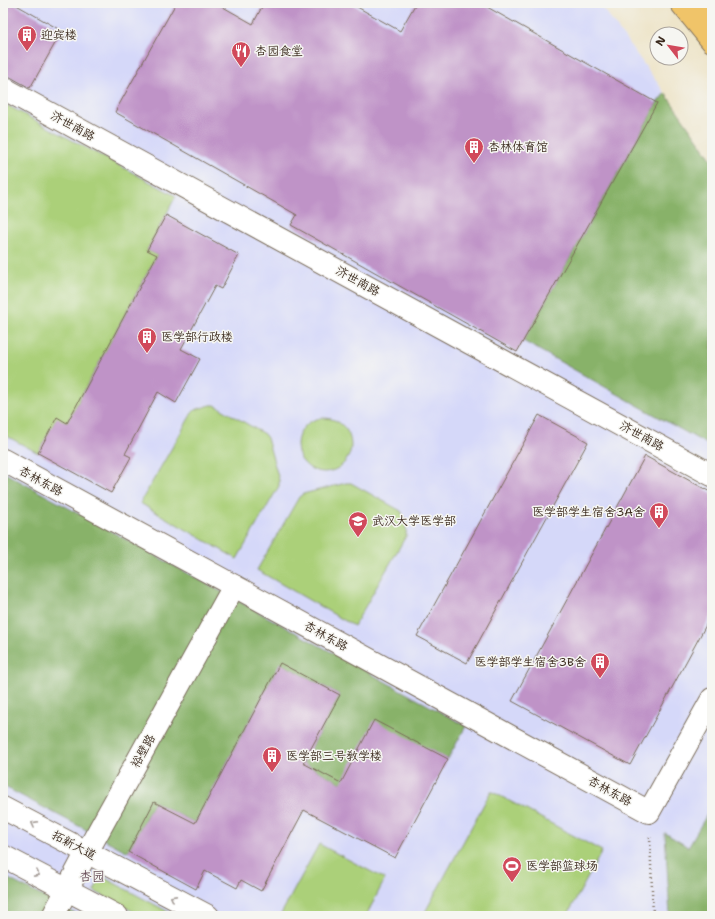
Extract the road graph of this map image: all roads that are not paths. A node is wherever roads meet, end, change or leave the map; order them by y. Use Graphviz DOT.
graph roads {
  1 [pos="681,3"];
  2 [pos="706,3"];
  3 [pos="712,40"];
  4 [pos="3,88"];
  5 [pos="3,460"];
  6 [pos="712,475"];
  7 [pos="234,586"];
  8 [pos="712,699"];
  9 [pos="3,808"];
  10 [pos="87,852"];
  11 [pos="3,856"];
  12 [pos="67,889"];
  13 [pos="53,916"];
  14 [pos="117,916"];
  15 [pos="208,916"];
  1 -- 3 [label="main road"];
  2 -- 3 [label="main road"];
  4 -- 6 [label="street, 济世南路"];
  5 -- 7 [label="street, 杏林东路"];
  7 -- 8 [label="street, 杏林东路"];
  7 -- 10 [label="street, 裕壁路"];
  10 -- 9 [label="street, 拓新大道, one-way"];
  10 -- 12 [label="street, 裕壁路"];
  15 -- 10 [label="street, 拓新大道, one-way"];
  11 -- 12 [label="street, one-way"];
  12 -- 13 [label="street, 裕壁路"];
  12 -- 14 [label="street"];
}
